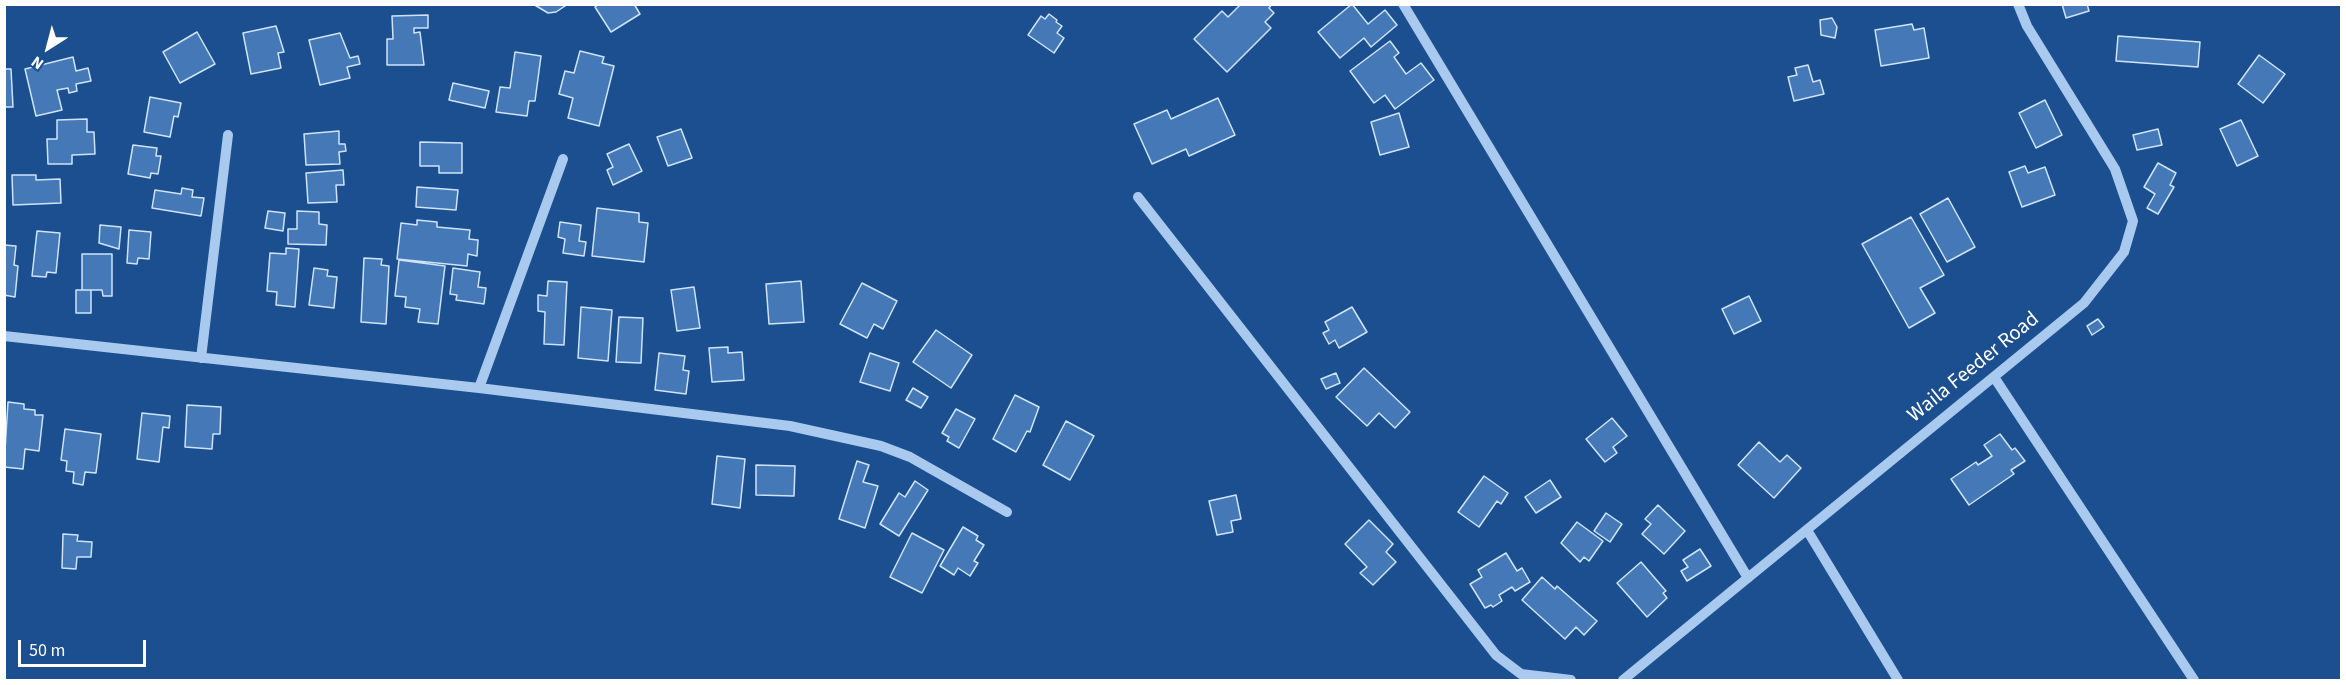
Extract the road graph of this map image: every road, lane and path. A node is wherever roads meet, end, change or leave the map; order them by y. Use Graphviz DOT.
graph roads {
  1 [pos="1403,4"];
  2 [pos="2018,4"];
  3 [pos="228,135"];
  4 [pos="563,159"];
  5 [pos="1138,196"];
  6 [pos="4,336"];
  7 [pos="201,358"];
  8 [pos="1994,377"];
  9 [pos="479,388"];
  10 [pos="1007,512"];
  11 [pos="1807,530"];
  12 [pos="1748,578"];
  13 [pos="1571,681"];
  14 [pos="1623,681"];
  15 [pos="1898,681"];
  16 [pos="2194,681"];
  1 -- 12 [label="street"];
  2 -- 8 [label="street, Waila Feeder Road"];
  3 -- 7 [label="street"];
  4 -- 9 [label="street"];
  5 -- 13 [label="street"];
  6 -- 7 [label="street"];
  7 -- 9 [label="street"];
  8 -- 11 [label="street, Waila Feeder Road"];
  8 -- 16 [label="street"];
  9 -- 10 [label="street"];
  11 -- 12 [label="street, Waila Feeder Road"];
  11 -- 15 [label="street"];
  12 -- 14 [label="street, Waila Feeder Road"];
}
